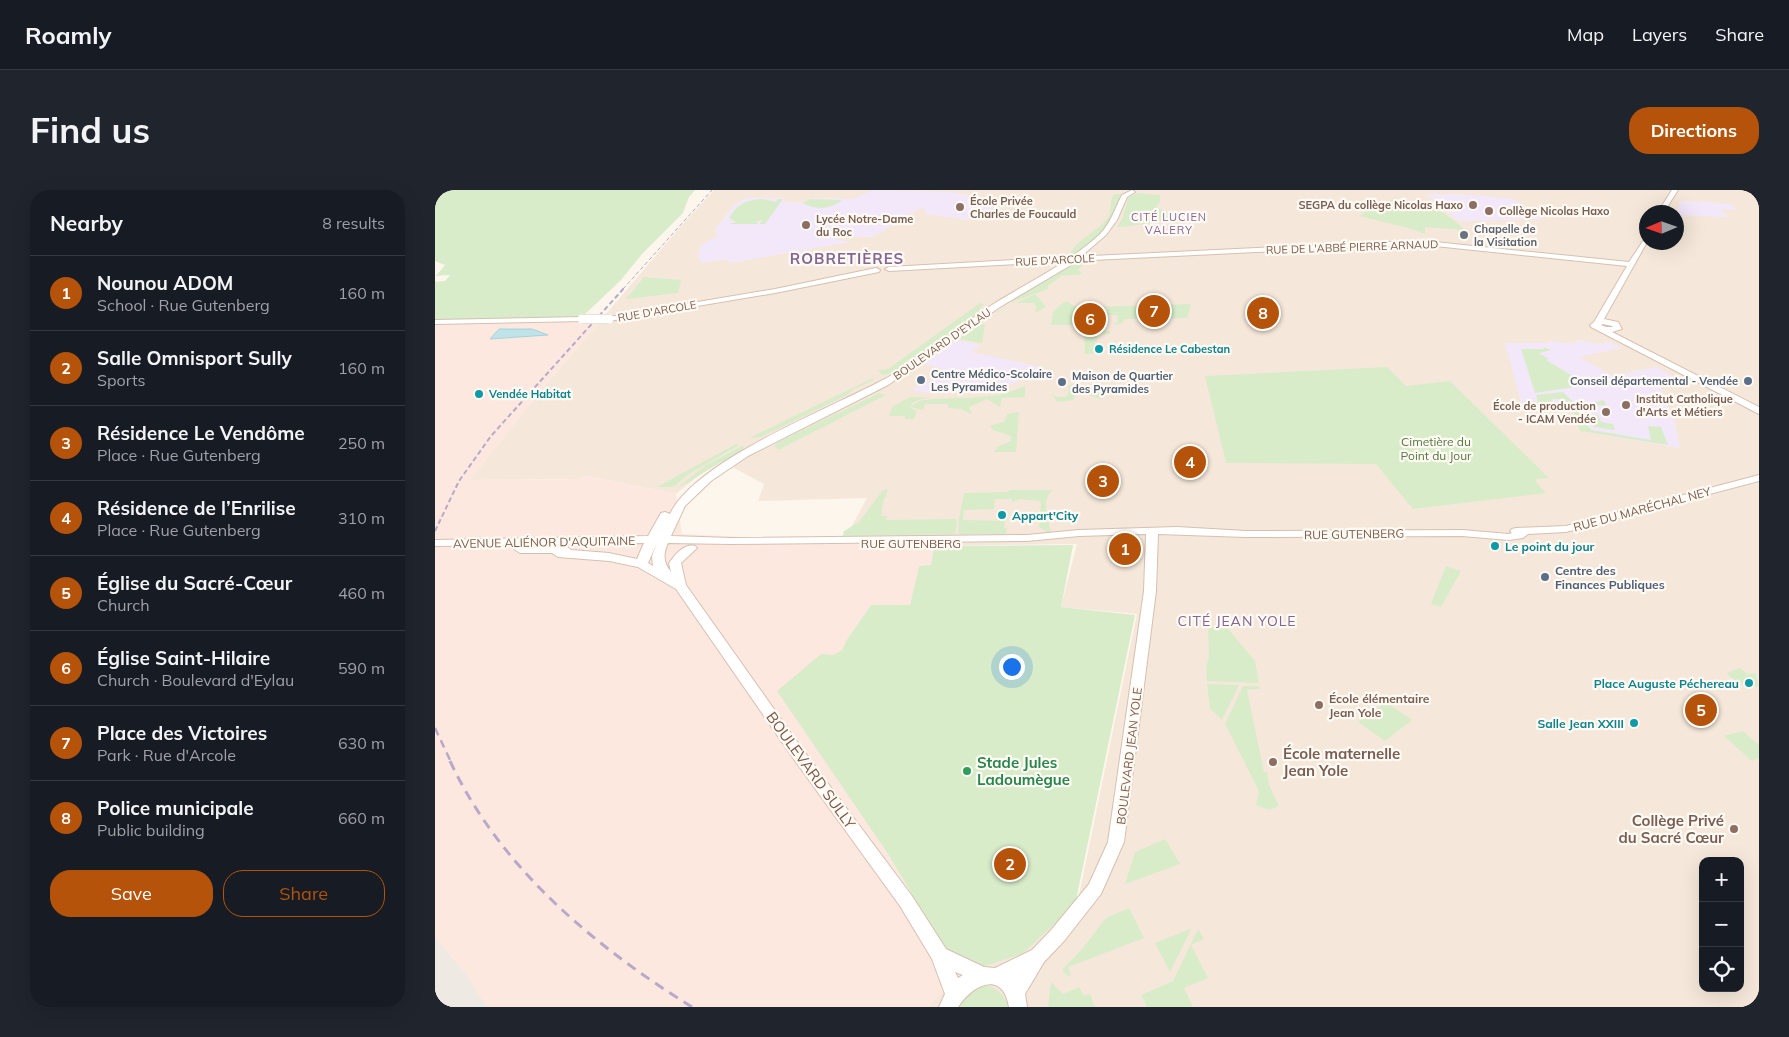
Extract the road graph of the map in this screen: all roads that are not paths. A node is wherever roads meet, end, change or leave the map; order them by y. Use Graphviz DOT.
graph roads {
  1 [pos="1139,190"];
  2 [pos="1675,190"];
  3 [pos="1122,192"];
  4 [pos="1665,205"];
  5 [pos="1640,250"];
  6 [pos="1190,253"];
  7 [pos="1632,264"];
  8 [pos="435,322"];
  9 [pos="1601,323"];
  10 [pos="1615,330"];
  11 [pos="1759,411"];
  12 [pos="732,461"];
  13 [pos="1759,478"];
  14 [pos="665,515"];
  15 [pos="1525,532"];
  16 [pos="1152,534"];
  17 [pos="1246,534"];
  18 [pos="636,541"];
  19 [pos="435,543"];
  20 [pos="656,544"];
  21 [pos="441,548"];
  22 [pos="513,548"];
  23 [pos="691,548"];
  24 [pos="536,551"];
  25 [pos="643,564"];
  26 [pos="675,582"];
  27 [pos="940,955"];
  28 [pos="1038,956"];
  29 [pos="989,976"];
  30 [pos="1017,1000"];
  31 [pos="952,1001"];
  1 -- 3 [label="main road, BOULEVARD D'EYLAU"];
  2 -- 4 [label="main road"];
  3 -- 12 [label="main road, BOULEVARD D'EYLAU"];
  5 -- 7 [label="main road"];
  6 -- 7 [label="main road, RUE DE L'ABBÉ PIERRE ARNAUD"];
  6 -- 8 [label="main road, RUE D'ARCOLE, bridge"];
  7 -- 9 [label="main road"];
  9 -- 10 [label="main road"];
  9 -- 10 [label="main road"];
  10 -- 11 [label="main road"];
  12 -- 14 [label="main road, BOULEVARD D'EYLAU"];
  12 -- 20 [label="main road, BOULEVARD D'EYLAU"];
  13 -- 15 [label="main road, RUE DU MARÉCHAL NEY"];
  14 -- 18 [label="main road, BOULEVARD D'EYLAU"];
  14 -- 20 [label="main road, BOULEVARD D'EYLAU"];
  15 -- 17 [label="main road, RUE GUTENBERG"];
  16 -- 17 [label="main road, RUE GUTENBERG"];
  16 -- 17 [label="main road, RUE GUTENBERG"];
  16 -- 20 [label="main road, RUE GUTENBERG"];
  16 -- 23 [label="main road, RUE GUTENBERG"];
  16 -- 28 [label="main road, BOULEVARD JEAN YOLE"];
  18 -- 19 [label="main road, AVENUE ALIÉNOR D'AQUITAINE"];
  18 -- 20 [label="main road, AVENUE ALIÉNOR D'AQUITAINE"];
  20 -- 22 [label="main road, AVENUE ALIÉNOR D'AQUITAINE"];
  20 -- 23 [label="main road, RUE GUTENBERG"];
  20 -- 24 [label="main road, AVENUE ALIÉNOR D'AQUITAINE"];
  20 -- 25 [label="main road"];
  20 -- 26 [label="main road, BOULEVARD SULLY"];
  21 -- 22 [label="main road, AVENUE ALIÉNOR D'AQUITAINE"];
  22 -- 24 [label="main road, AVENUE ALIÉNOR D'AQUITAINE"];
  23 -- 26 [label="main road, BOULEVARD SULLY"];
  24 -- 25 [label="main road, AVENUE ALIÉNOR D'AQUITAINE"];
  25 -- 26 [label="main road, BOULEVARD SULLY"];
  26 -- 27 [label="main road, BOULEVARD SULLY"];
  27 -- 29 [label="main road"];
  27 -- 31 [label="main road, BOULEVARD SULLY"];
  28 -- 29 [label="main road, BOULEVARD JEAN YOLE"];
  28 -- 30 [label="main road, BOULEVARD JEAN YOLE"];
  29 -- 30 [label="main road"];
  29 -- 31 [label="main road, BOULEVARD JEAN YOLE"];
}
